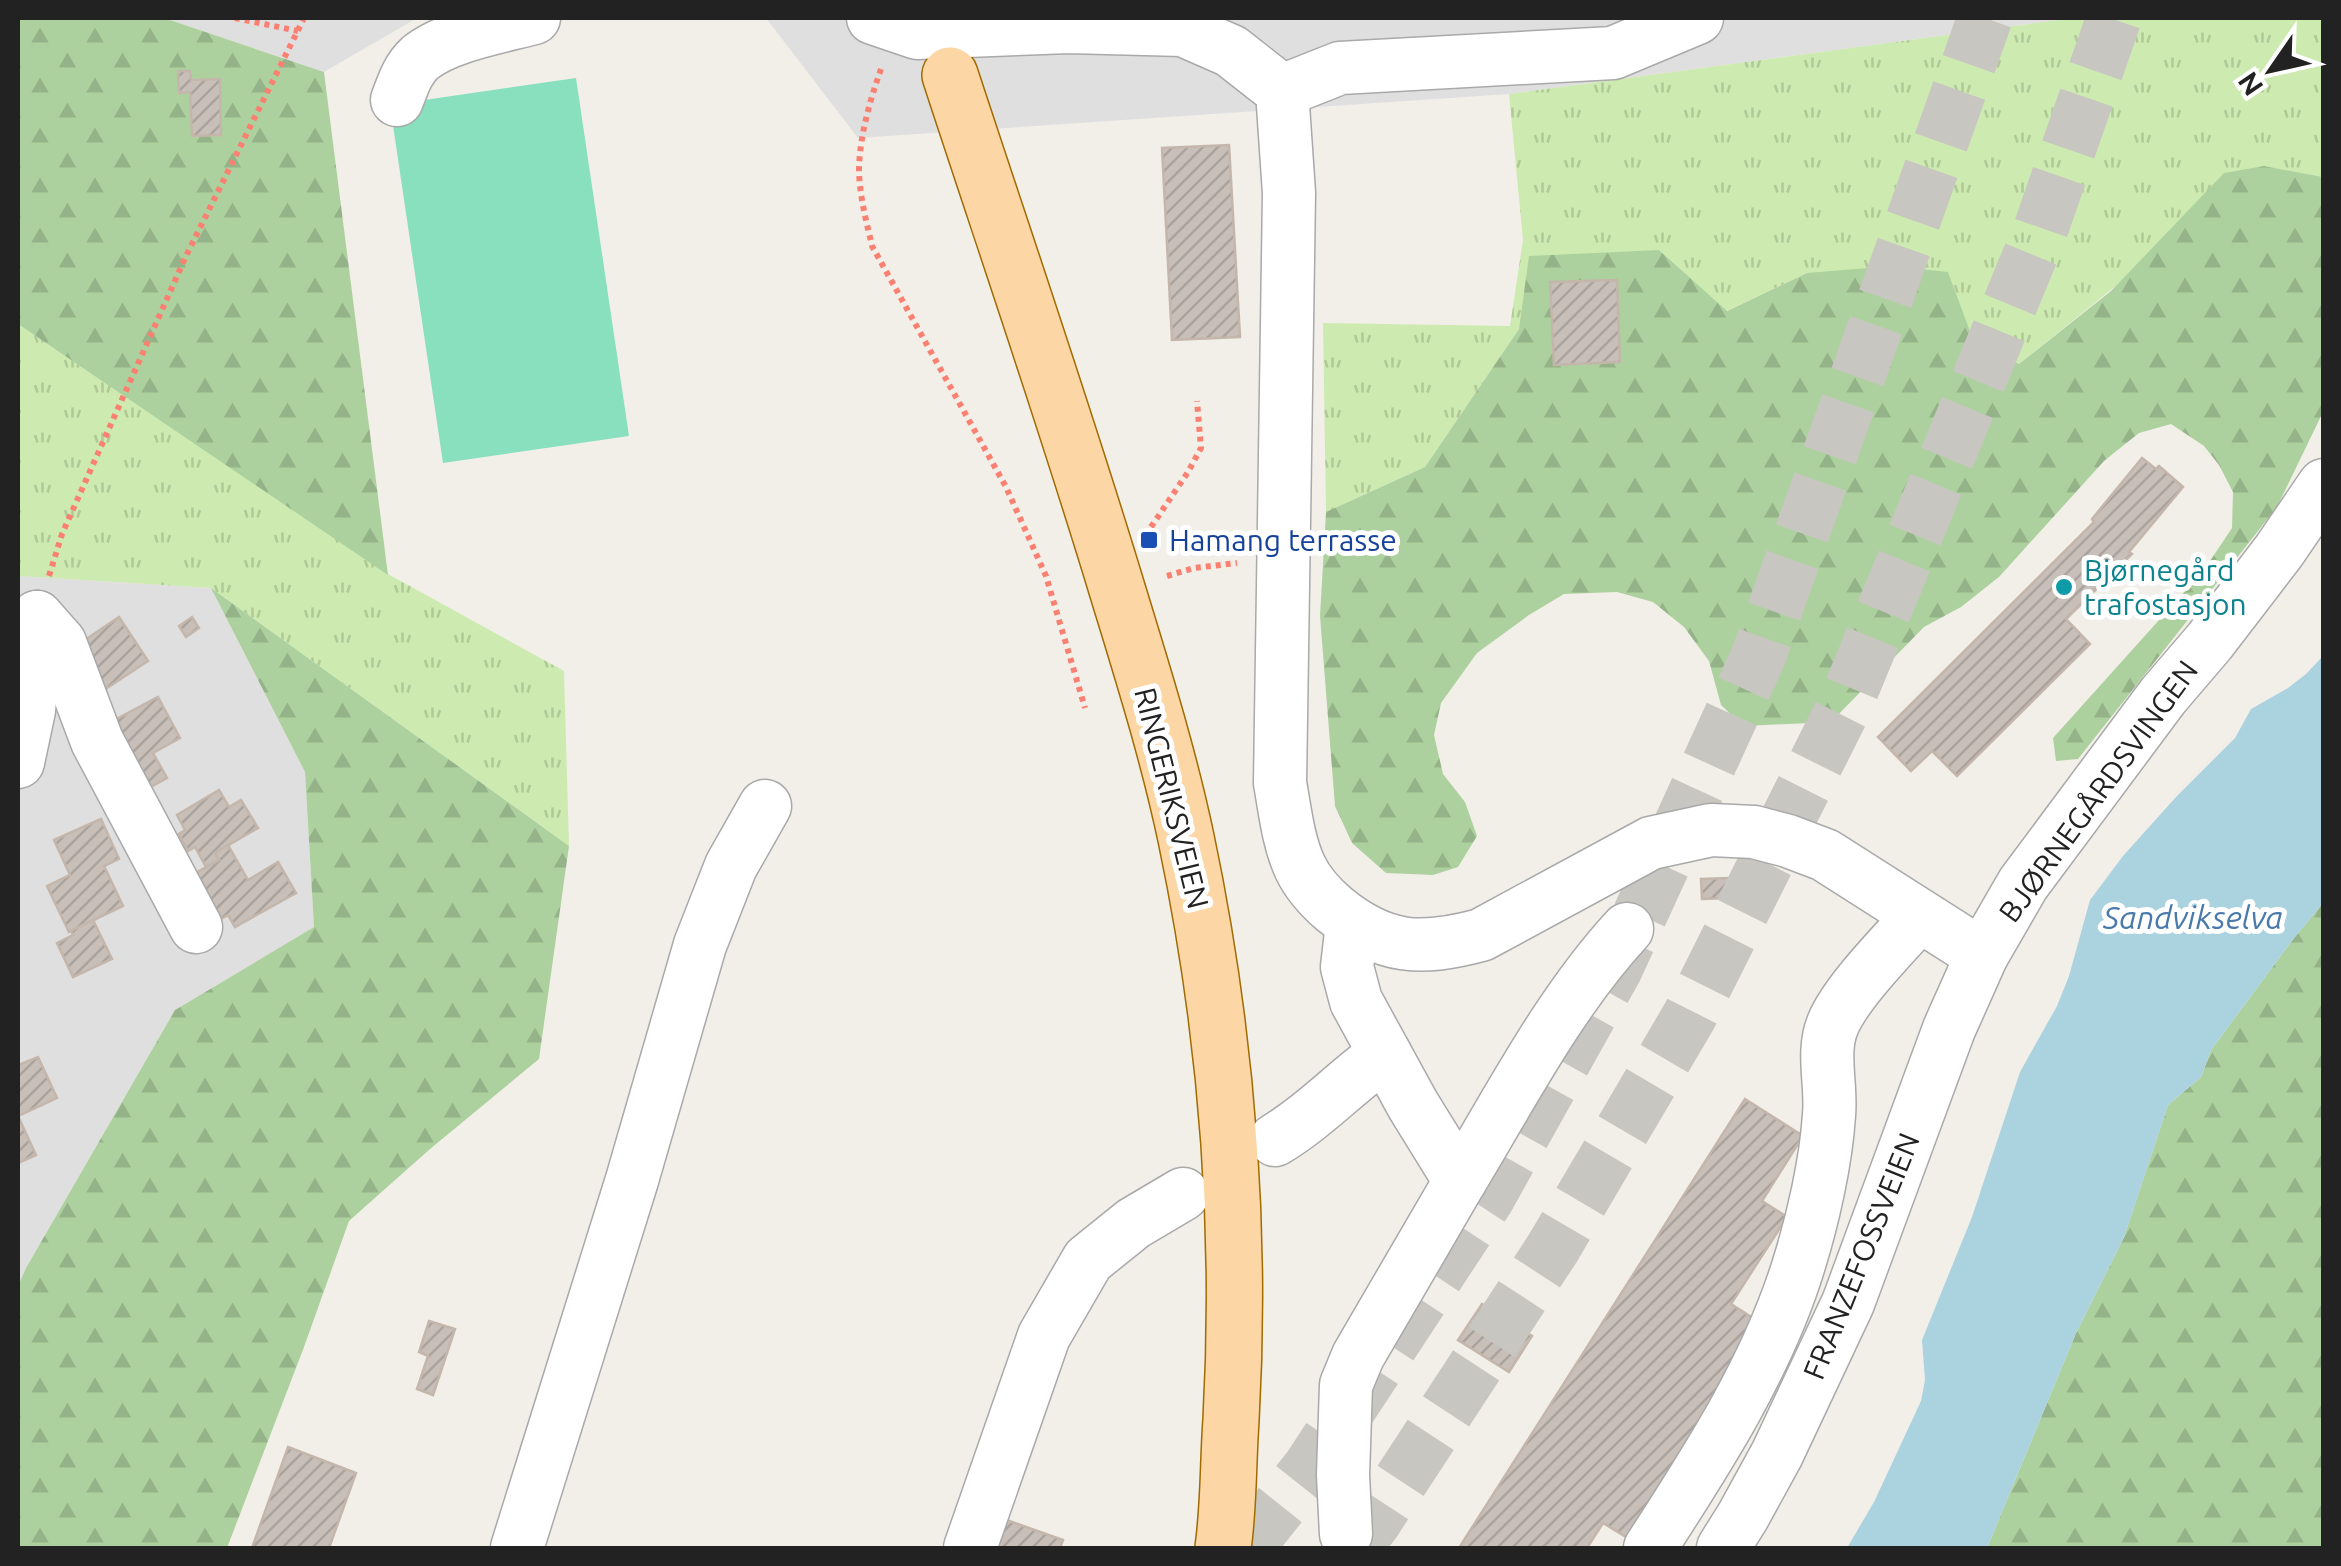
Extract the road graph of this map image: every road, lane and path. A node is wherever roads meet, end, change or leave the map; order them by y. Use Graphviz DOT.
graph roads {
  1 [pos="235,18"];
  2 [pos="304,18"];
  3 [pos="534,18"];
  4 [pos="1697,18"];
  5 [pos="886,22"];
  6 [pos="1183,24"];
  7 [pos="298,31"];
  8 [pos="950,75"];
  9 [pos="1282,91"];
  10 [pos="397,100"];
  11 [pos="1197,401"];
  12 [pos="2324,485"];
  13 [pos="1151,528"];
  14 [pos="1283,564"];
  15 [pos="1167,576"];
  16 [pos="37,618"];
  17 [pos="1085,708"];
  18 [pos="18,762"];
  19 [pos="764,806"];
  20 [pos="1918,916"];
  21 [pos="1352,924"];
  22 [pos="196,927"];
  23 [pos="1627,929"];
  24 [pos="1982,955"];
  25 [pos="1385,1054"];
  26 [pos="1276,1140"];
  27 [pos="1460,1181"];
  28 [pos="1183,1194"];
  29 [pos="1346,1534"];
  30 [pos="517,1548"];
  31 [pos="970,1548"];
  32 [pos="1224,1548"];
  33 [pos="1650,1548"];
  34 [pos="1723,1548"];
  1 -- 7 [label="path"];
  2 -- 7 [label="path"];
  3 -- 10 [label="street"];
  4 -- 9 [label="street"];
  5 -- 6 [label="street"];
  5 -- 17 [label="path"];
  6 -- 9 [label="street"];
  7 -- 16 [label="path"];
  8 -- 32 [label="main road, RINGERIKSVEIEN"];
  9 -- 14 [label="street"];
  11 -- 13 [label="path"];
  12 -- 24 [label="street, BJØRNEGÅRDSVINGEN"];
  14 -- 15 [label="path"];
  14 -- 21 [label="street"];
  16 -- 18 [label="street"];
  16 -- 22 [label="street"];
  19 -- 30 [label="street"];
  20 -- 21 [label="street"];
  20 -- 24 [label="street"];
  20 -- 33 [label="street"];
  21 -- 25 [label="street"];
  23 -- 27 [label="street"];
  24 -- 34 [label="street, FRANZEFOSSVEIEN"];
  25 -- 26 [label="street"];
  25 -- 27 [label="street"];
  27 -- 29 [label="street"];
  28 -- 31 [label="street"];
}
